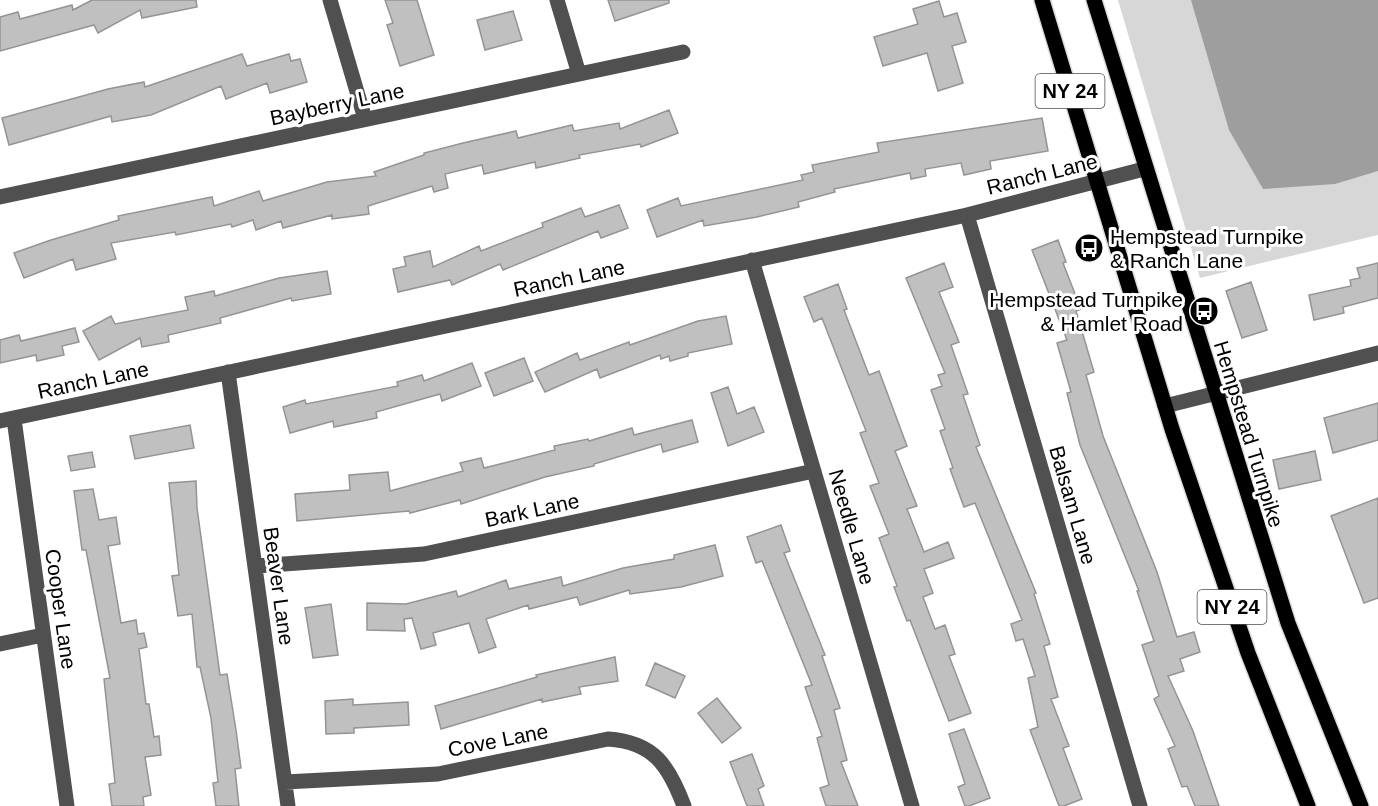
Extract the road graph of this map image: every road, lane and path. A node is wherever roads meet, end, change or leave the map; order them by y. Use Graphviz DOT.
graph roads {
  1 [pos="330,0"];
  2 [pos="557,0"];
  3 [pos="1042,0"];
  4 [pos="1094,0"];
  5 [pos="683,52"];
  6 [pos="579,74"];
  7 [pos="365,119"];
  8 [pos="1144,169"];
  9 [pos="1098,182"];
  10 [pos="0,197"];
  11 [pos="967,215"];
  12 [pos="752,260"];
  13 [pos="1378,353"];
  14 [pos="228,372"];
  15 [pos="1215,392"];
  16 [pos="1165,406"];
  17 [pos="7,420"];
  18 [pos="814,471"];
  19 [pos="255,566"];
  20 [pos="43,635"];
  21 [pos="0,645"];
  22 [pos="285,782"];
  23 [pos="67,806"];
  24 [pos="288,806"];
  25 [pos="684,806"];
  26 [pos="912,806"];
  27 [pos="1140,806"];
  28 [pos="1308,806"];
  29 [pos="1361,806"];
  1 -- 7 [label="street"];
  2 -- 6 [label="street"];
  3 -- 9 [label="main road, NY 24"];
  4 -- 8 [label="main road, Hempstead Turnpike / NY 24"];
  5 -- 6 [label="street, Bayberry Lane"];
  6 -- 7 [label="street, Bayberry Lane"];
  7 -- 10 [label="street, Bayberry Lane"];
  8 -- 9 [label="street, Ranch Lane"];
  8 -- 15 [label="main road, Hempstead Turnpike / NY 24"];
  9 -- 11 [label="street, Ranch Lane"];
  9 -- 16 [label="main road, NY 24"];
  11 -- 12 [label="street, Ranch Lane"];
  11 -- 27 [label="street, Balsam Lane"];
  12 -- 14 [label="street, Ranch Lane"];
  12 -- 18 [label="street, Needle Lane"];
  13 -- 15 [label="street"];
  14 -- 17 [label="street, Ranch Lane"];
  14 -- 19 [label="street, Beaver Lane"];
  15 -- 16 [label="street"];
  15 -- 29 [label="main road, Hempstead Turnpike / NY 24"];
  16 -- 28 [label="main road, NY 24"];
  17 -- 20 [label="street, Cooper Lane"];
  18 -- 19 [label="street, Bark Lane"];
  18 -- 26 [label="street, Needle Lane"];
  19 -- 22 [label="street, Beaver Lane"];
  20 -- 21 [label="street"];
  20 -- 23 [label="street, Cooper Lane"];
  22 -- 24 [label="street, Beaver Lane"];
  22 -- 25 [label="street, Cove Lane"];
}
